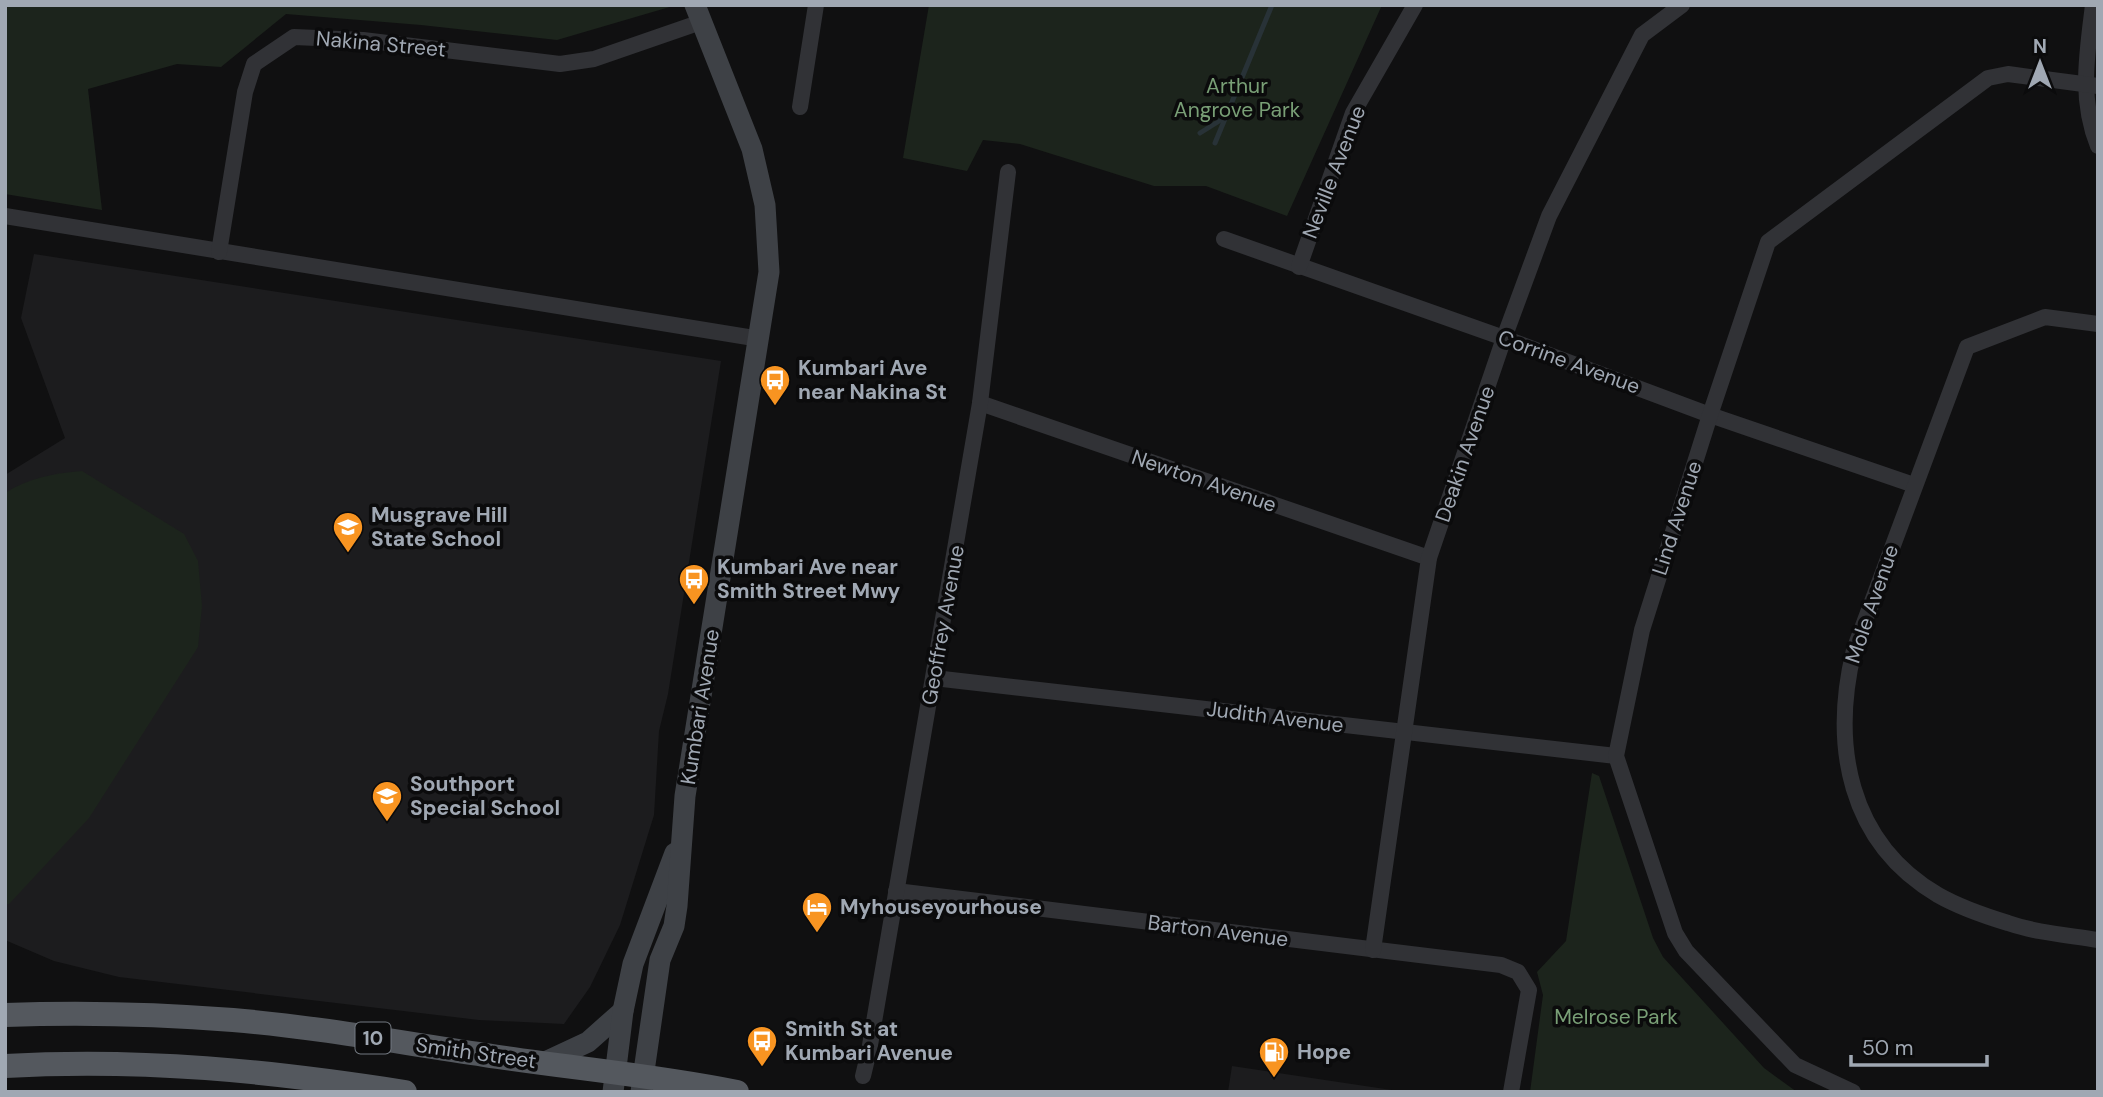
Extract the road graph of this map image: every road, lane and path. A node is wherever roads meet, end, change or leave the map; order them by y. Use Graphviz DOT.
graph roads {
  1 [pos="816,5"];
  2 [pos="1415,5"];
  3 [pos="1682,5"];
  4 [pos="2093,5"];
  5 [pos="698,14"];
  6 [pos="2091,86"];
  7 [pos="800,107"];
  8 [pos="2098,146"];
  9 [pos="1008,172"];
  10 [pos="5,216"];
  11 [pos="1224,239"];
  12 [pos="219,252"];
  13 [pos="1299,267"];
  14 [pos="2098,324"];
  15 [pos="1504,338"];
  16 [pos="760,340"];
  17 [pos="980,403"];
  18 [pos="1710,415"];
  19 [pos="1914,485"];
  20 [pos="1429,558"];
  21 [pos="934,678"];
  22 [pos="1404,732"];
  23 [pos="1616,756"];
  24 [pos="681,838"];
  25 [pos="896,891"];
  26 [pos="2098,940"];
  27 [pos="1373,950"];
  28 [pos="623,1010"];
  29 [pos="5,1015"];
  30 [pos="543,1063"];
  31 [pos="5,1066"];
  32 [pos="863,1076"];
  33 [pos="334,1081"];
  34 [pos="614,1081"];
  35 [pos="643,1083"];
  36 [pos="370,1092"];
  37 [pos="405,1092"];
  38 [pos="737,1092"];
  39 [pos="1511,1092"];
  40 [pos="1853,1092"];
  1 -- 7 [label="street"];
  2 -- 13 [label="street, Neville Avenue"];
  3 -- 15 [label="street, Deakin Avenue"];
  4 -- 6 [label="street"];
  5 -- 12 [label="street, Nakina Street"];
  5 -- 16 [label="main road, Kumbari Avenue"];
  6 -- 8 [label="street"];
  6 -- 18 [label="street, Lind Avenue"];
  9 -- 17 [label="street, Geoffrey Avenue"];
  10 -- 12 [label="street"];
  11 -- 13 [label="street, Corrine Avenue"];
  12 -- 16 [label="street"];
  13 -- 15 [label="street, Corrine Avenue"];
  14 -- 19 [label="street, Mole Avenue"];
  15 -- 18 [label="street, Corrine Avenue"];
  15 -- 20 [label="street, Deakin Avenue"];
  16 -- 24 [label="main road, Kumbari Avenue"];
  17 -- 20 [label="street, Newton Avenue"];
  17 -- 21 [label="street, Geoffrey Avenue"];
  18 -- 19 [label="street, Corrine Avenue"];
  18 -- 23 [label="street, Lind Avenue"];
  19 -- 26 [label="street, Mole Avenue"];
  20 -- 22 [label="street, Deakin Avenue"];
  21 -- 22 [label="street, Judith Avenue"];
  21 -- 25 [label="street, Geoffrey Avenue"];
  22 -- 23 [label="street, Judith Avenue"];
  22 -- 27 [label="street, Deakin Avenue"];
  23 -- 40 [label="street"];
  24 -- 28 [label="main road, Kumbari Avenue"];
  24 -- 35 [label="main road, Kumbari Avenue"];
  25 -- 27 [label="street, Barton Avenue"];
  25 -- 32 [label="street, Geoffrey Avenue"];
  27 -- 39 [label="street, Barton Avenue"];
  28 -- 30 [label="main road"];
  28 -- 34 [label="main road, Kumbari Avenue"];
  29 -- 30 [label="highway, Smith Street / 10"];
  30 -- 34 [label="highway, Smith Street / 10"];
  31 -- 33 [label="highway, 10"];
  33 -- 36 [label="main road"];
  33 -- 37 [label="highway, 10"];
  34 -- 35 [label="highway, Smith Street / 10"];
  35 -- 38 [label="highway, Smith Street / 10"];
}
